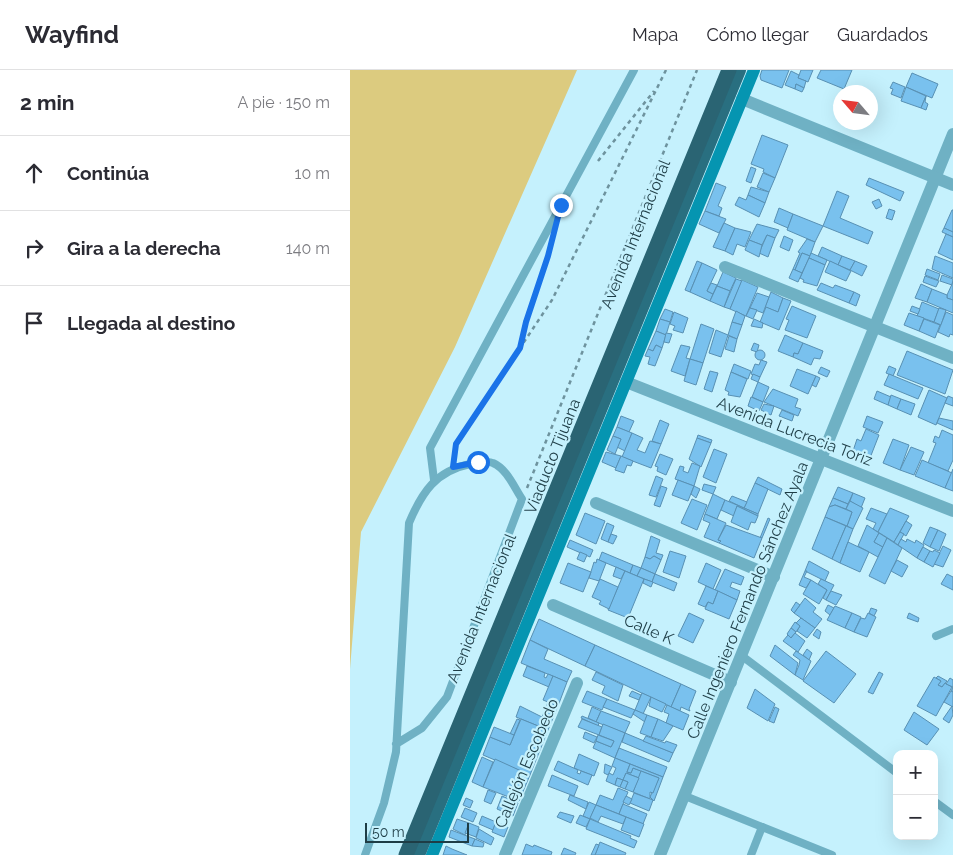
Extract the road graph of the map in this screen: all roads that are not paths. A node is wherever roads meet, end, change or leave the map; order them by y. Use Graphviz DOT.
graph roads {
  1 [pos="634,70"];
  2 [pos="721,70"];
  3 [pos="729,70"];
  4 [pos="735,70"];
  5 [pos="739,70"];
  6 [pos="754,70"];
  7 [pos="742,99"];
  8 [pos="953,134"];
  9 [pos="935,178"];
  10 [pos="953,185"];
  11 [pos="725,267"];
  12 [pos="877,326"];
  13 [pos="953,358"];
  14 [pos="626,382"];
  15 [pos="822,459"];
  16 [pos="434,480"];
  17 [pos="596,503"];
  18 [pos="953,511"];
  19 [pos="774,577"];
  20 [pos="553,605"];
  21 [pos="953,629"];
  22 [pos="936,636"];
  23 [pos="742,656"];
  24 [pos="732,682"];
  25 [pos="577,683"];
  26 [pos="396,744"];
  27 [pos="893,770"];
  28 [pos="685,796"];
  29 [pos="938,804"];
  30 [pos="953,815"];
  31 [pos="762,827"];
  32 [pos="365,855"];
  33 [pos="398,855"];
  34 [pos="406,855"];
  35 [pos="412,855"];
  36 [pos="418,855"];
  37 [pos="432,855"];
  38 [pos="505,855"];
  39 [pos="660,855"];
  40 [pos="751,855"];
  41 [pos="832,855"];
  1 -- 16 [label="lane"];
  2 -- 33 [label="highway, Avenida Internacional"];
  3 -- 34 [label="highway, Viaducto Tijuana"];
  4 -- 35 [label="highway, Viaducto Tijuana"];
  5 -- 36 [label="highway, Avenida Internacional"];
  6 -- 7 [label="main road"];
  7 -- 9 [label="street"];
  7 -- 14 [label="main road"];
  8 -- 9 [label="street, Calle Ingeniero Fernando Sánchez Ayala"];
  9 -- 10 [label="street"];
  9 -- 12 [label="street, Calle Ingeniero Fernando Sánchez Ayala"];
  11 -- 12 [label="street"];
  12 -- 13 [label="street"];
  12 -- 15 [label="street, Calle Ingeniero Fernando Sánchez Ayala"];
  14 -- 15 [label="street, Avenida Lucrecia Toriz"];
  14 -- 37 [label="main road"];
  15 -- 18 [label="street, Avenida Lucrecia Toriz"];
  15 -- 19 [label="street, Calle Ingeniero Fernando Sánchez Ayala"];
  16 -- 26 [label="lane"];
  16 -- 26 [label="lane"];
  17 -- 19 [label="street"];
  19 -- 23 [label="street, Calle Ingeniero Fernando Sánchez Ayala"];
  20 -- 24 [label="street, Calle K"];
  21 -- 22 [label="lane"];
  23 -- 24 [label="street, Calle Ingeniero Fernando Sánchez Ayala"];
  23 -- 27 [label="lane"];
  24 -- 28 [label="street, Calle Ingeniero Fernando Sánchez Ayala"];
  25 -- 38 [label="street, Callejón Escobedo"];
  26 -- 32 [label="lane"];
  28 -- 31 [label="lane"];
  28 -- 39 [label="street, Calle Ingeniero Fernando Sánchez Ayala"];
  29 -- 30 [label="lane"];
  31 -- 40 [label="lane"];
  31 -- 41 [label="lane"];
}
